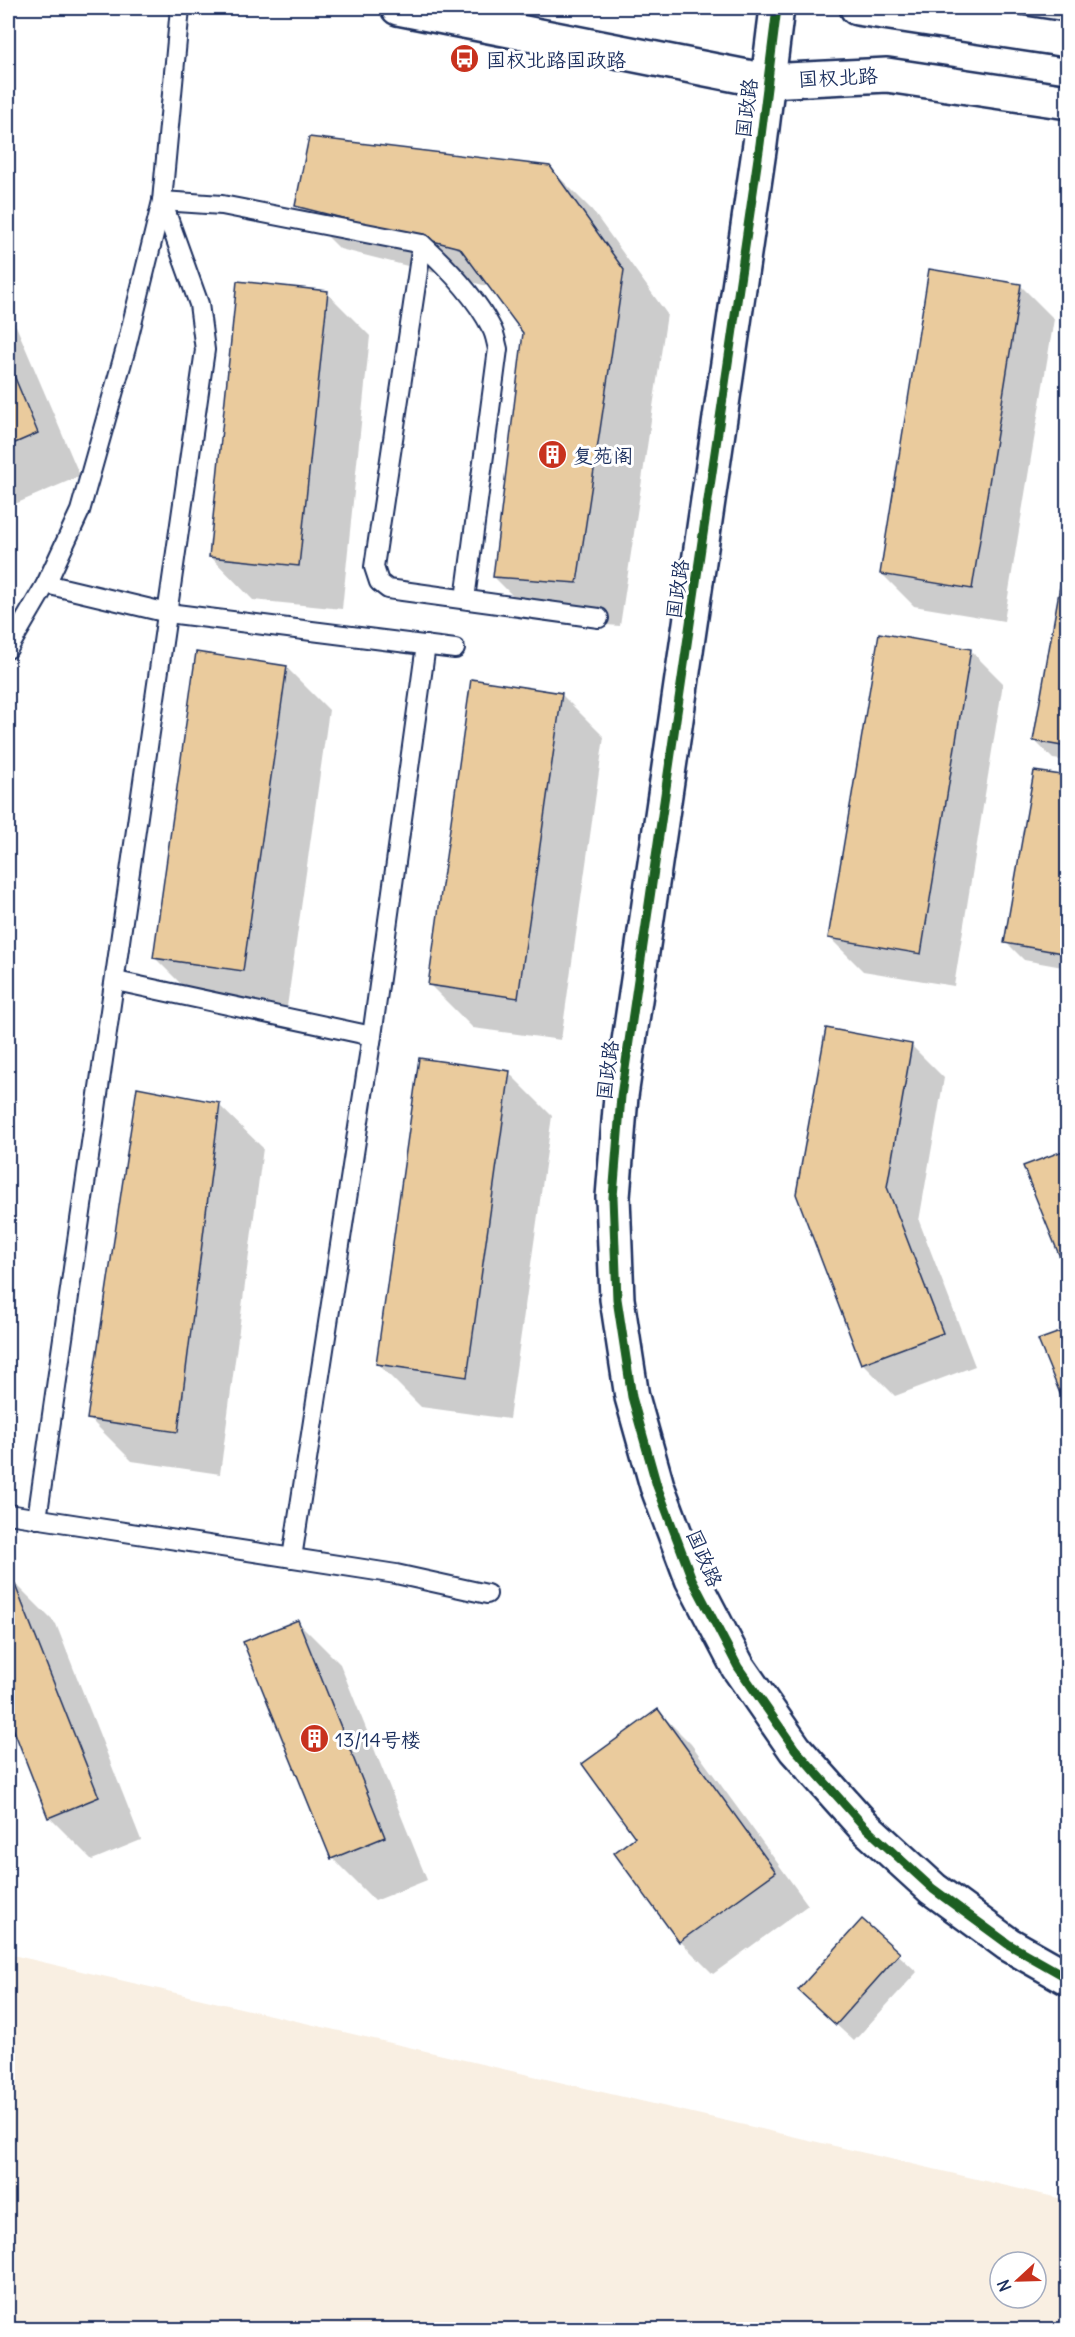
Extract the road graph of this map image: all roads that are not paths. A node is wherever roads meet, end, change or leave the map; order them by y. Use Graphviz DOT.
graph roads {
  1 [pos="180,8"];
  2 [pos="398,8"];
  3 [pos="777,8"];
  4 [pos="857,8"];
  5 [pos="1068,40"];
  6 [pos="767,81"];
  7 [pos="1068,102"];
  8 [pos="162,201"];
  9 [pos="422,244"];
  10 [pos="46,584"];
  11 [pos="465,600"];
  12 [pos="168,613"];
  13 [pos="599,618"];
  14 [pos="426,645"];
  15 [pos="8,648"];
  16 [pos="455,649"];
  17 [pos="116,981"];
  18 [pos="372,1036"];
  19 [pos="8,1514"];
  20 [pos="37,1519"];
  21 [pos="292,1558"];
  22 [pos="487,1594"];
  23 [pos="1068,1978"];
  1 -- 8 [label="lane"];
  2 -- 6 [label="street, 国权北路"];
  3 -- 6 [label="street, 国政路"];
  4 -- 5 [label="street"];
  6 -- 7 [label="street, 国权北路"];
  6 -- 23 [label="street, 国政路"];
  8 -- 9 [label="lane"];
  8 -- 10 [label="lane"];
  8 -- 12 [label="lane"];
  9 -- 11 [label="lane"];
  9 -- 11 [label="lane"];
  10 -- 12 [label="lane"];
  10 -- 15 [label="lane"];
  11 -- 13 [label="lane"];
  12 -- 14 [label="lane"];
  12 -- 17 [label="lane"];
  14 -- 16 [label="lane"];
  14 -- 18 [label="lane"];
  17 -- 18 [label="lane"];
  17 -- 20 [label="lane"];
  18 -- 21 [label="lane"];
  19 -- 20 [label="lane"];
  20 -- 21 [label="lane"];
  21 -- 22 [label="lane"];
}
